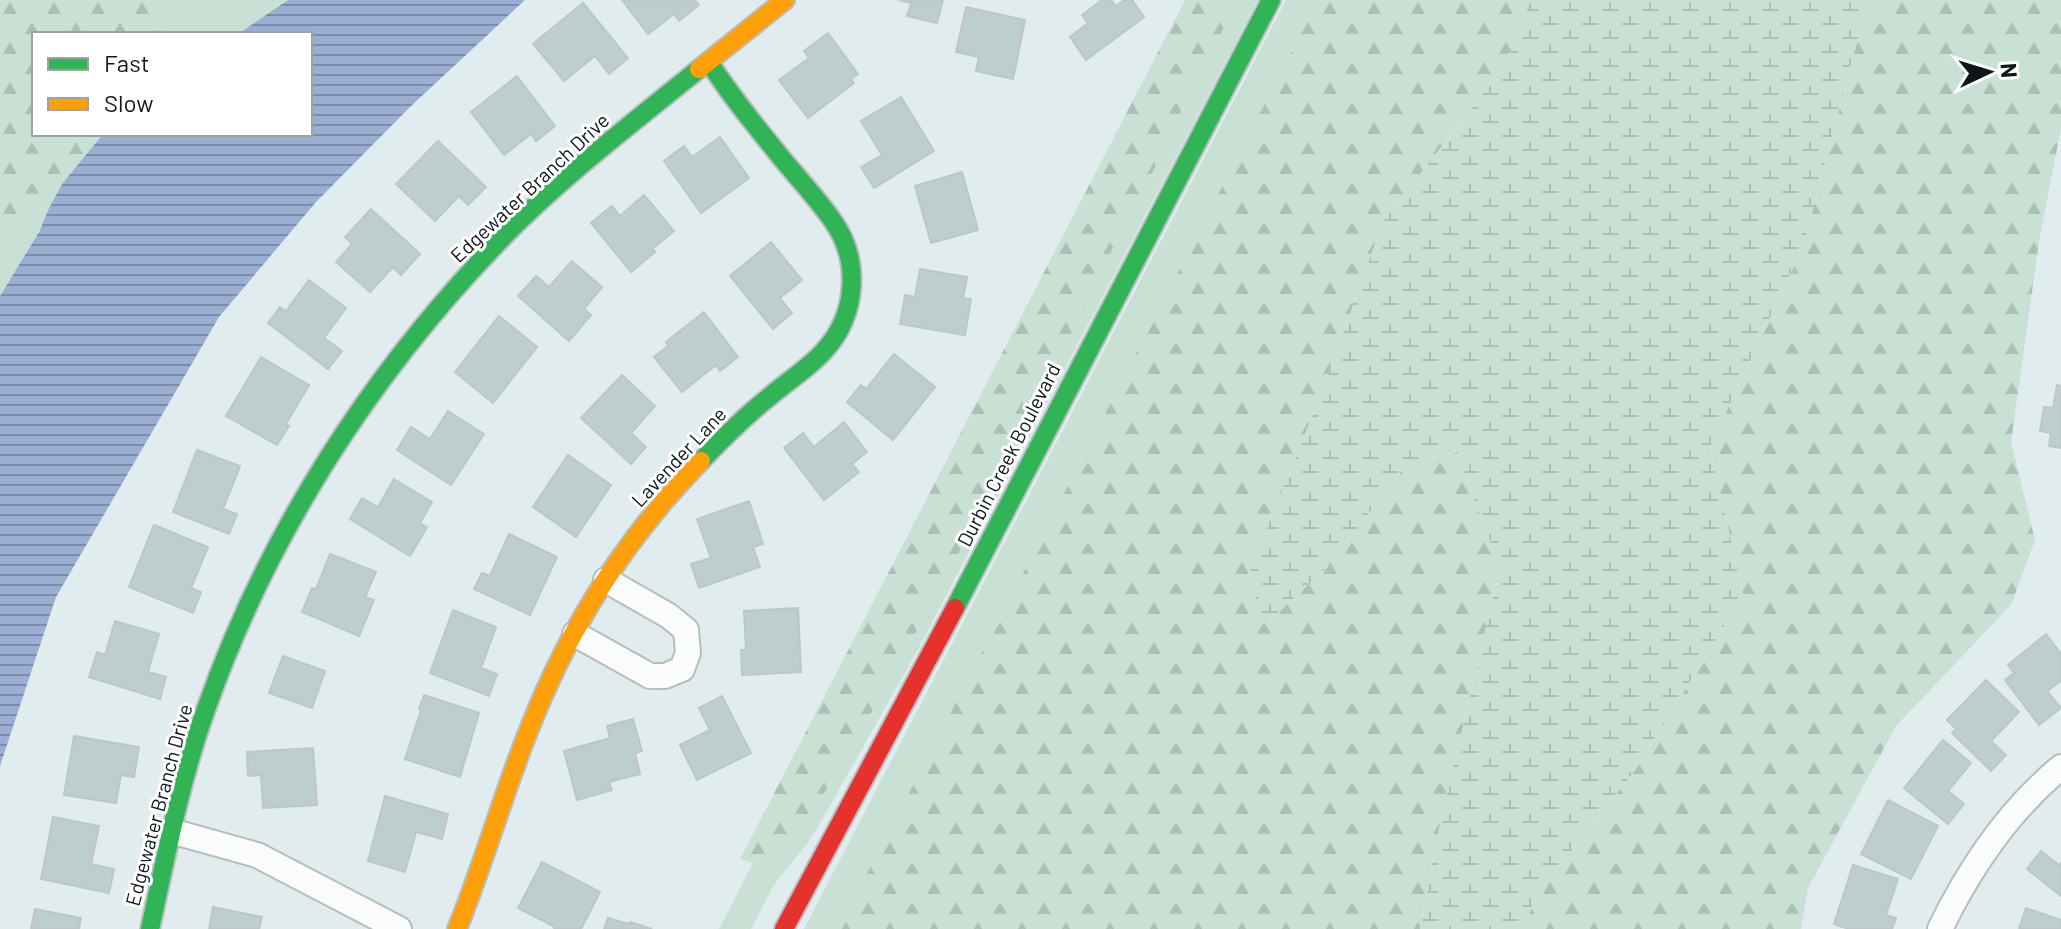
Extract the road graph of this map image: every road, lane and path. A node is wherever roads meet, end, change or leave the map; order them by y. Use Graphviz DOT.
graph roads {
  1 [pos="785,0"];
  2 [pos="1271,0"];
  3 [pos="709,62"];
  4 [pos="606,580"];
  5 [pos="575,634"];
  6 [pos="2061,767"];
  7 [pos="171,831"];
  8 [pos="150,929"];
  9 [pos="399,929"];
  10 [pos="457,929"];
  11 [pos="784,929"];
  12 [pos="1940,929"];
  1 -- 3 [label="street, Edgewater Branch Drive"];
  2 -- 11 [label="street, Durbin Creek Boulevard"];
  3 -- 4 [label="street, Lavender Lane"];
  3 -- 7 [label="street, Edgewater Branch Drive"];
  4 -- 5 [label="street, Lavender Lane"];
  4 -- 5 [label="street"];
  5 -- 10 [label="street, Lavender Lane"];
  6 -- 12 [label="street"];
  7 -- 8 [label="street, Edgewater Branch Drive"];
  7 -- 9 [label="street"];
}
